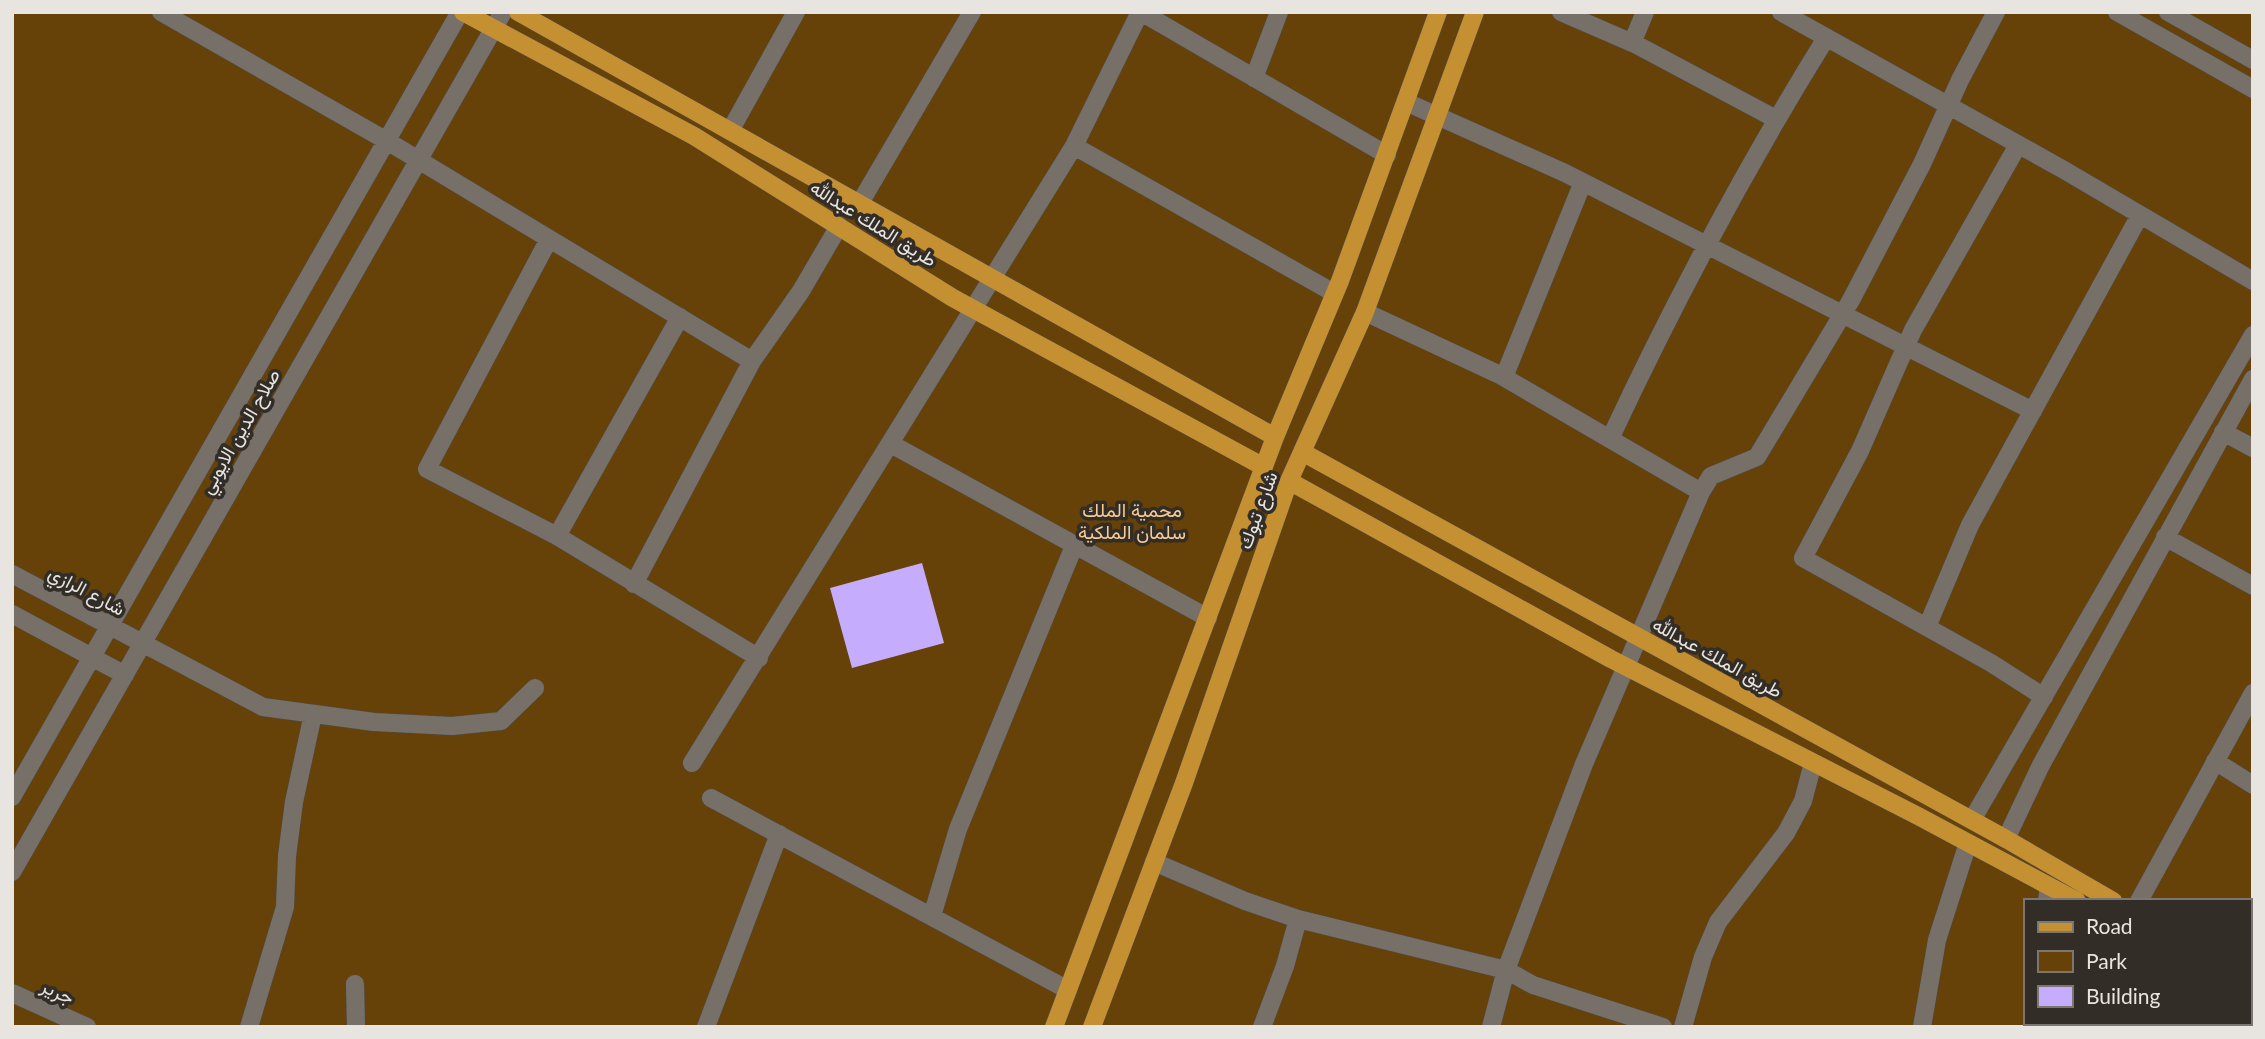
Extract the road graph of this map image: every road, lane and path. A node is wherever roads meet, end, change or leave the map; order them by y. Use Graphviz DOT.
graph roads {
  1 [pos="161,12"];
  2 [pos="462,12"];
  3 [pos="503,12"];
  4 [pos="517,12"];
  5 [pos="796,12"];
  6 [pos="972,12"];
  7 [pos="1140,12"];
  8 [pos="1279,12"];
  9 [pos="1438,12"];
  10 [pos="1475,12"];
  11 [pos="1561,12"];
  12 [pos="1645,12"];
  13 [pos="1782,12"];
  14 [pos="1996,12"];
  15 [pos="2117,12"];
  16 [pos="2168,12"];
  17 [pos="493,29"];
  18 [pos="1826,38"];
  19 [pos="1632,43"];
  20 [pos="2253,60"];
  21 [pos="1254,78"];
  22 [pos="2253,89"];
  23 [pos="1406,102"];
  24 [pos="1948,107"];
  25 [pos="1439,116"];
  26 [pos="1776,119"];
  27 [pos="730,131"];
  28 [pos="387,141"];
  29 [pos="2018,145"];
  30 [pos="1074,146"];
  31 [pos="1387,155"];
  32 [pos="418,160"];
  33 [pos="1583,182"];
  34 [pos="860,203"];
  35 [pos="2140,215"];
  36 [pos="839,226"];
  37 [pos="549,239"];
  38 [pos="1708,247"];
  39 [pos="993,278"];
  40 [pos="2253,281"];
  41 [pos="1334,293"];
  42 [pos="971,308"];
  43 [pos="1365,312"];
  44 [pos="1843,314"];
  45 [pos="680,317"];
  46 [pos="2253,335"];
  47 [pos="1906,346"];
  48 [pos="752,360"];
  49 [pos="1504,377"];
  50 [pos="2253,379"];
  51 [pos="2033,411"];
  52 [pos="2223,432"];
  53 [pos="1275,437"];
  54 [pos="1610,439"];
  55 [pos="891,444"];
  56 [pos="2253,449"];
  57 [pos="1302,452"];
  58 [pos="1264,467"];
  59 [pos="1289,481"];
  60 [pos="1701,492"];
  61 [pos="557,536"];
  62 [pos="2165,537"];
  63 [pos="1074,546"];
  64 [pos="12,574"];
  65 [pos="634,584"];
  66 [pos="2253,586"];
  67 [pos="12,614"];
  68 [pos="1208,618"];
  69 [pos="110,625"];
  70 [pos="1927,627"];
  71 [pos="1639,637"];
  72 [pos="142,642"];
  73 [pos="92,657"];
  74 [pos="759,658"];
  75 [pos="1625,666"];
  76 [pos="125,675"];
  77 [pos="535,688"];
  78 [pos="2253,693"];
  79 [pos="2043,697"];
  80 [pos="313,714"];
  81 [pos="2215,761"];
  82 [pos="692,763"];
  83 [pos="1813,763"];
  84 [pos="2253,785"];
  85 [pos="12,797"];
  86 [pos="711,798"];
  87 [pos="1972,820"];
  88 [pos="779,834"];
  89 [pos="2006,839"];
  90 [pos="1969,843"];
  91 [pos="1154,862"];
  92 [pos="12,872"];
  93 [pos="2048,893"];
  94 [pos="2070,899"];
  95 [pos="2110,899"];
  96 [pos="2140,899"];
  97 [pos="932,916"];
  98 [pos="1298,919"];
  99 [pos="1506,970"];
  100 [pos="355,984"];
  101 [pos="1068,989"];
  102 [pos="12,993"];
  103 [pos="87,1027"];
  104 [pos="249,1027"];
  105 [pos="356,1027"];
  106 [pos="706,1027"];
  107 [pos="1054,1027"];
  108 [pos="1092,1027"];
  109 [pos="1262,1027"];
  110 [pos="1491,1027"];
  111 [pos="1663,1027"];
  112 [pos="1683,1027"];
  113 [pos="1922,1027"];
  1 -- 28 [label="street"];
  2 -- 17 [label="main road, طريق الملك عبدالله"];
  2 -- 28 [label="street, صلاح الدين الايوبي"];
  3 -- 17 [label="street, صلاح الدين الايوبي"];
  4 -- 27 [label="main road, طريق الملك عبدالله"];
  5 -- 27 [label="street"];
  6 -- 34 [label="street"];
  7 -- 21 [label="street"];
  7 -- 30 [label="street"];
  8 -- 21 [label="street"];
  9 -- 23 [label="main road, شارع تبوك"];
  10 -- 25 [label="main road, شارع تبوك"];
  11 -- 19 [label="street"];
  12 -- 19 [label="street"];
  13 -- 18 [label="street"];
  14 -- 24 [label="street"];
  15 -- 22 [label="street"];
  16 -- 20 [label="street"];
  17 -- 32 [label="street, صلاح الدين الايوبي"];
  17 -- 36 [label="main road, طريق الملك عبدالله"];
  18 -- 24 [label="street"];
  18 -- 26 [label="street"];
  19 -- 26 [label="street"];
  21 -- 31 [label="street"];
  23 -- 25 [label="street"];
  23 -- 31 [label="main road, شارع تبوك"];
  24 -- 29 [label="street"];
  24 -- 44 [label="street"];
  25 -- 33 [label="street"];
  25 -- 43 [label="main road, شارع تبوك"];
  26 -- 38 [label="street"];
  27 -- 34 [label="main road, طريق الملك عبدالله"];
  28 -- 32 [label="street"];
  28 -- 69 [label="street, صلاح الدين الايوبي"];
  29 -- 35 [label="street"];
  29 -- 47 [label="street"];
  30 -- 39 [label="street"];
  30 -- 41 [label="street"];
  31 -- 41 [label="main road, شارع تبوك"];
  32 -- 37 [label="street"];
  32 -- 72 [label="street, صلاح الدين الايوبي"];
  33 -- 38 [label="street"];
  33 -- 49 [label="street"];
  34 -- 39 [label="main road, طريق الملك عبدالله"];
  35 -- 40 [label="street"];
  35 -- 51 [label="street"];
  36 -- 42 [label="main road, طريق الملك عبدالله"];
  36 -- 48 [label="street"];
  37 -- 45 [label="street"];
  37 -- 61 [label="street"];
  38 -- 44 [label="street"];
  38 -- 54 [label="street"];
  39 -- 42 [label="street"];
  39 -- 53 [label="main road, طريق الملك عبدالله"];
  41 -- 53 [label="main road, شارع تبوك"];
  42 -- 55 [label="street"];
  42 -- 58 [label="main road, طريق الملك عبدالله"];
  43 -- 49 [label="street"];
  43 -- 57 [label="main road, شارع تبوك"];
  44 -- 47 [label="street"];
  44 -- 60 [label="street"];
  45 -- 48 [label="street"];
  45 -- 61 [label="street"];
  46 -- 79 [label="street"];
  47 -- 51 [label="street"];
  47 -- 70 [label="street"];
  48 -- 65 [label="street"];
  49 -- 54 [label="street"];
  50 -- 52 [label="street"];
  51 -- 70 [label="street"];
  52 -- 56 [label="street"];
  52 -- 62 [label="street"];
  53 -- 58 [label="main road, شارع تبوك"];
  54 -- 60 [label="street"];
  55 -- 63 [label="street"];
  55 -- 74 [label="street"];
  57 -- 59 [label="main road, شارع تبوك"];
  57 -- 71 [label="main road, طريق الملك عبدالله"];
  58 -- 68 [label="main road, شارع تبوك"];
  59 -- 75 [label="main road"];
  59 -- 91 [label="main road, شارع تبوك"];
  60 -- 71 [label="street"];
  61 -- 65 [label="street"];
  62 -- 66 [label="street"];
  62 -- 89 [label="street"];
  63 -- 68 [label="street"];
  63 -- 97 [label="street"];
  64 -- 69 [label="street, شارع الرازي"];
  65 -- 74 [label="street"];
  67 -- 73 [label="street"];
  68 -- 101 [label="main road, شارع تبوك"];
  69 -- 72 [label="street, شارع الرازي"];
  69 -- 73 [label="street, صلاح الدين الايوبي"];
  70 -- 79 [label="street"];
  71 -- 75 [label="street"];
  71 -- 87 [label="main road, طريق الملك عبدالله"];
  72 -- 76 [label="street, صلاح الدين الايوبي"];
  72 -- 80 [label="street, شارع الرازي"];
  73 -- 76 [label="street"];
  73 -- 85 [label="street, صلاح الدين الايوبي"];
  74 -- 82 [label="street"];
  75 -- 83 [label="main road"];
  75 -- 99 [label="street"];
  76 -- 92 [label="street, صلاح الدين الايوبي"];
  77 -- 80 [label="street, شارع الرازي"];
  78 -- 81 [label="street"];
  79 -- 87 [label="street"];
  80 -- 104 [label="street"];
  81 -- 84 [label="street"];
  81 -- 96 [label="street"];
  83 -- 90 [label="main road"];
  83 -- 112 [label="street"];
  86 -- 88 [label="street"];
  87 -- 89 [label="main road, طريق الملك عبدالله"];
  88 -- 97 [label="street"];
  88 -- 106 [label="street"];
  89 -- 95 [label="main road, طريق الملك عبدالله"];
  90 -- 93 [label="main road"];
  90 -- 113 [label="street"];
  91 -- 98 [label="street"];
  91 -- 108 [label="main road, شارع تبوك"];
  93 -- 94 [label="main road"];
  97 -- 101 [label="street"];
  98 -- 99 [label="street"];
  98 -- 109 [label="street"];
  99 -- 110 [label="street"];
  99 -- 111 [label="street"];
  100 -- 105 [label="street"];
  101 -- 107 [label="main road, شارع تبوك"];
  102 -- 103 [label="street, جرير"];
}
